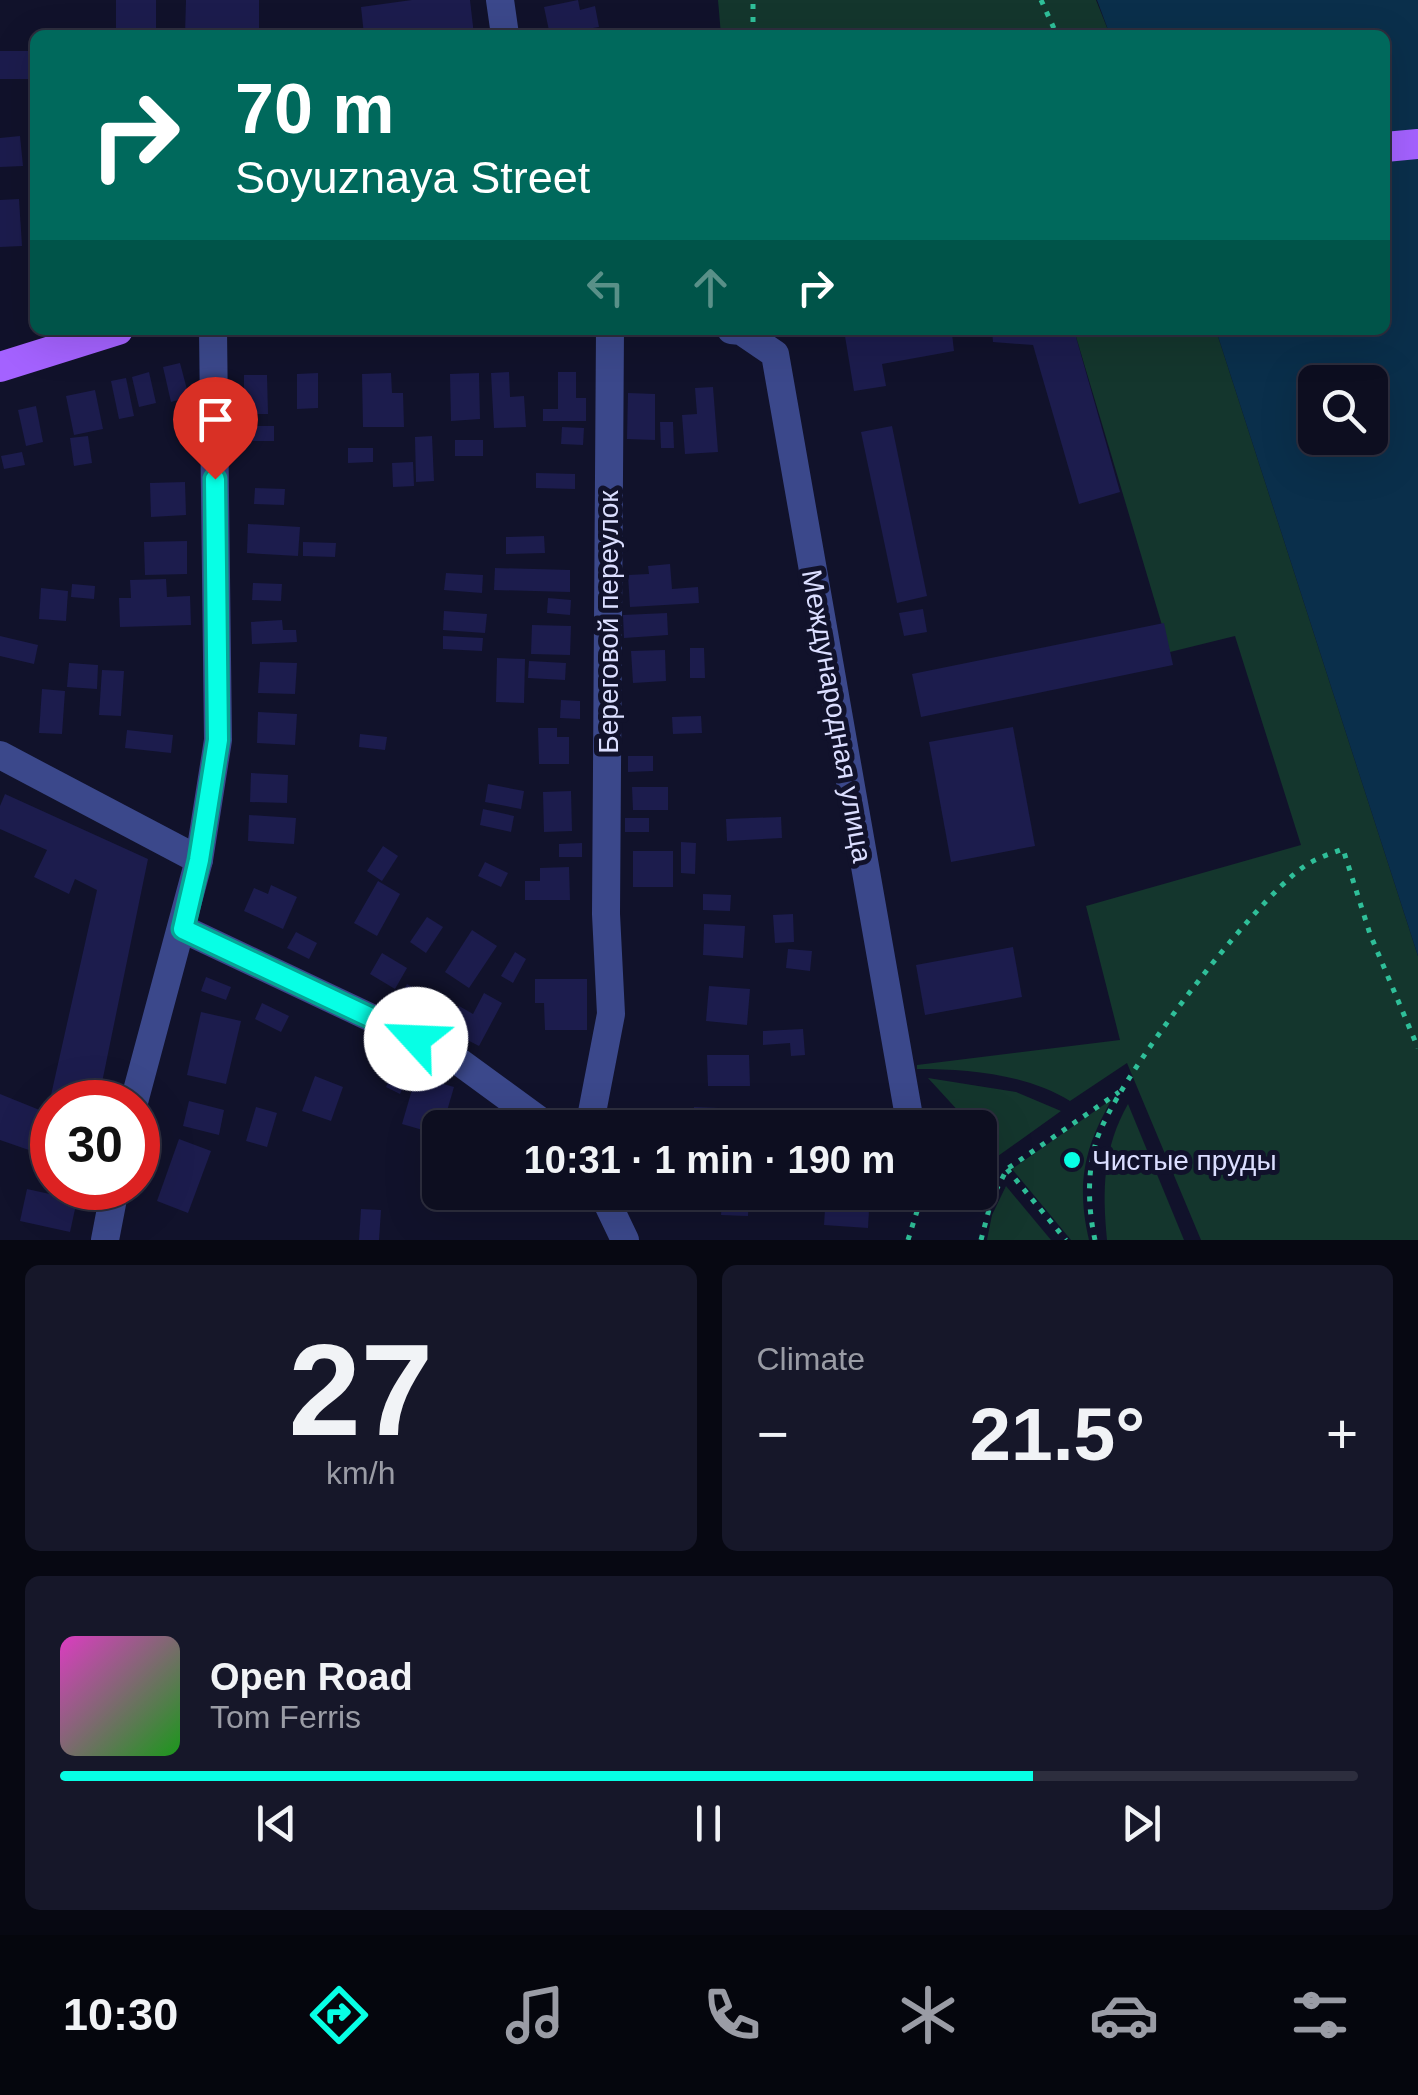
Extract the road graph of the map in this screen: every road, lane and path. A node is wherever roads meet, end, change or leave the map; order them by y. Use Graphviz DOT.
graph roads {
  1 [pos="500,0"];
  2 [pos="753,0"];
  3 [pos="1041,0"];
  4 [pos="504,30"];
  5 [pos="753,30"];
  6 [pos="1055,30"];
  7 [pos="1418,144"];
  8 [pos="1390,147"];
  9 [pos="102,335"];
  10 [pos="213,335"];
  11 [pos="610,335"];
  12 [pos="746,335"];
  13 [pos="0,367"];
  14 [pos="0,756"];
  15 [pos="199,860"];
  16 [pos="183,929"];
  17 [pos="1418,1048"];
  18 [pos="140,1080"];
  19 [pos="1122,1090"];
  20 [pos="525,1110"];
  21 [pos="592,1110"];
  22 [pos="908,1110"];
  23 [pos="1007,1168"];
  24 [pos="111,1210"];
  25 [pos="611,1210"];
  26 [pos="917,1210"];
  27 [pos="105,1240"];
  28 [pos="625,1240"];
  29 [pos="908,1240"];
  30 [pos="980,1240"];
  31 [pos="1066,1240"];
  32 [pos="1095,1240"];
  1 -- 4 [label="street"];
  2 -- 5 [label="path"];
  3 -- 6 [label="path"];
  7 -- 8 [label="main road"];
  9 -- 13 [label="main road"];
  10 -- 15 [label="street"];
  11 -- 21 [label="street, Береговой переулок"];
  12 -- 22 [label="street, Международная улица"];
  14 -- 15 [label="street"];
  15 -- 16 [label="street"];
  16 -- 18 [label="street"];
  16 -- 20 [label="street"];
  17 -- 19 [label="path"];
  19 -- 23 [label="path"];
  19 -- 32 [label="path"];
  23 -- 30 [label="path"];
  23 -- 31 [label="path"];
  24 -- 27 [label="street"];
  25 -- 28 [label="street"];
  26 -- 29 [label="path"];
}
